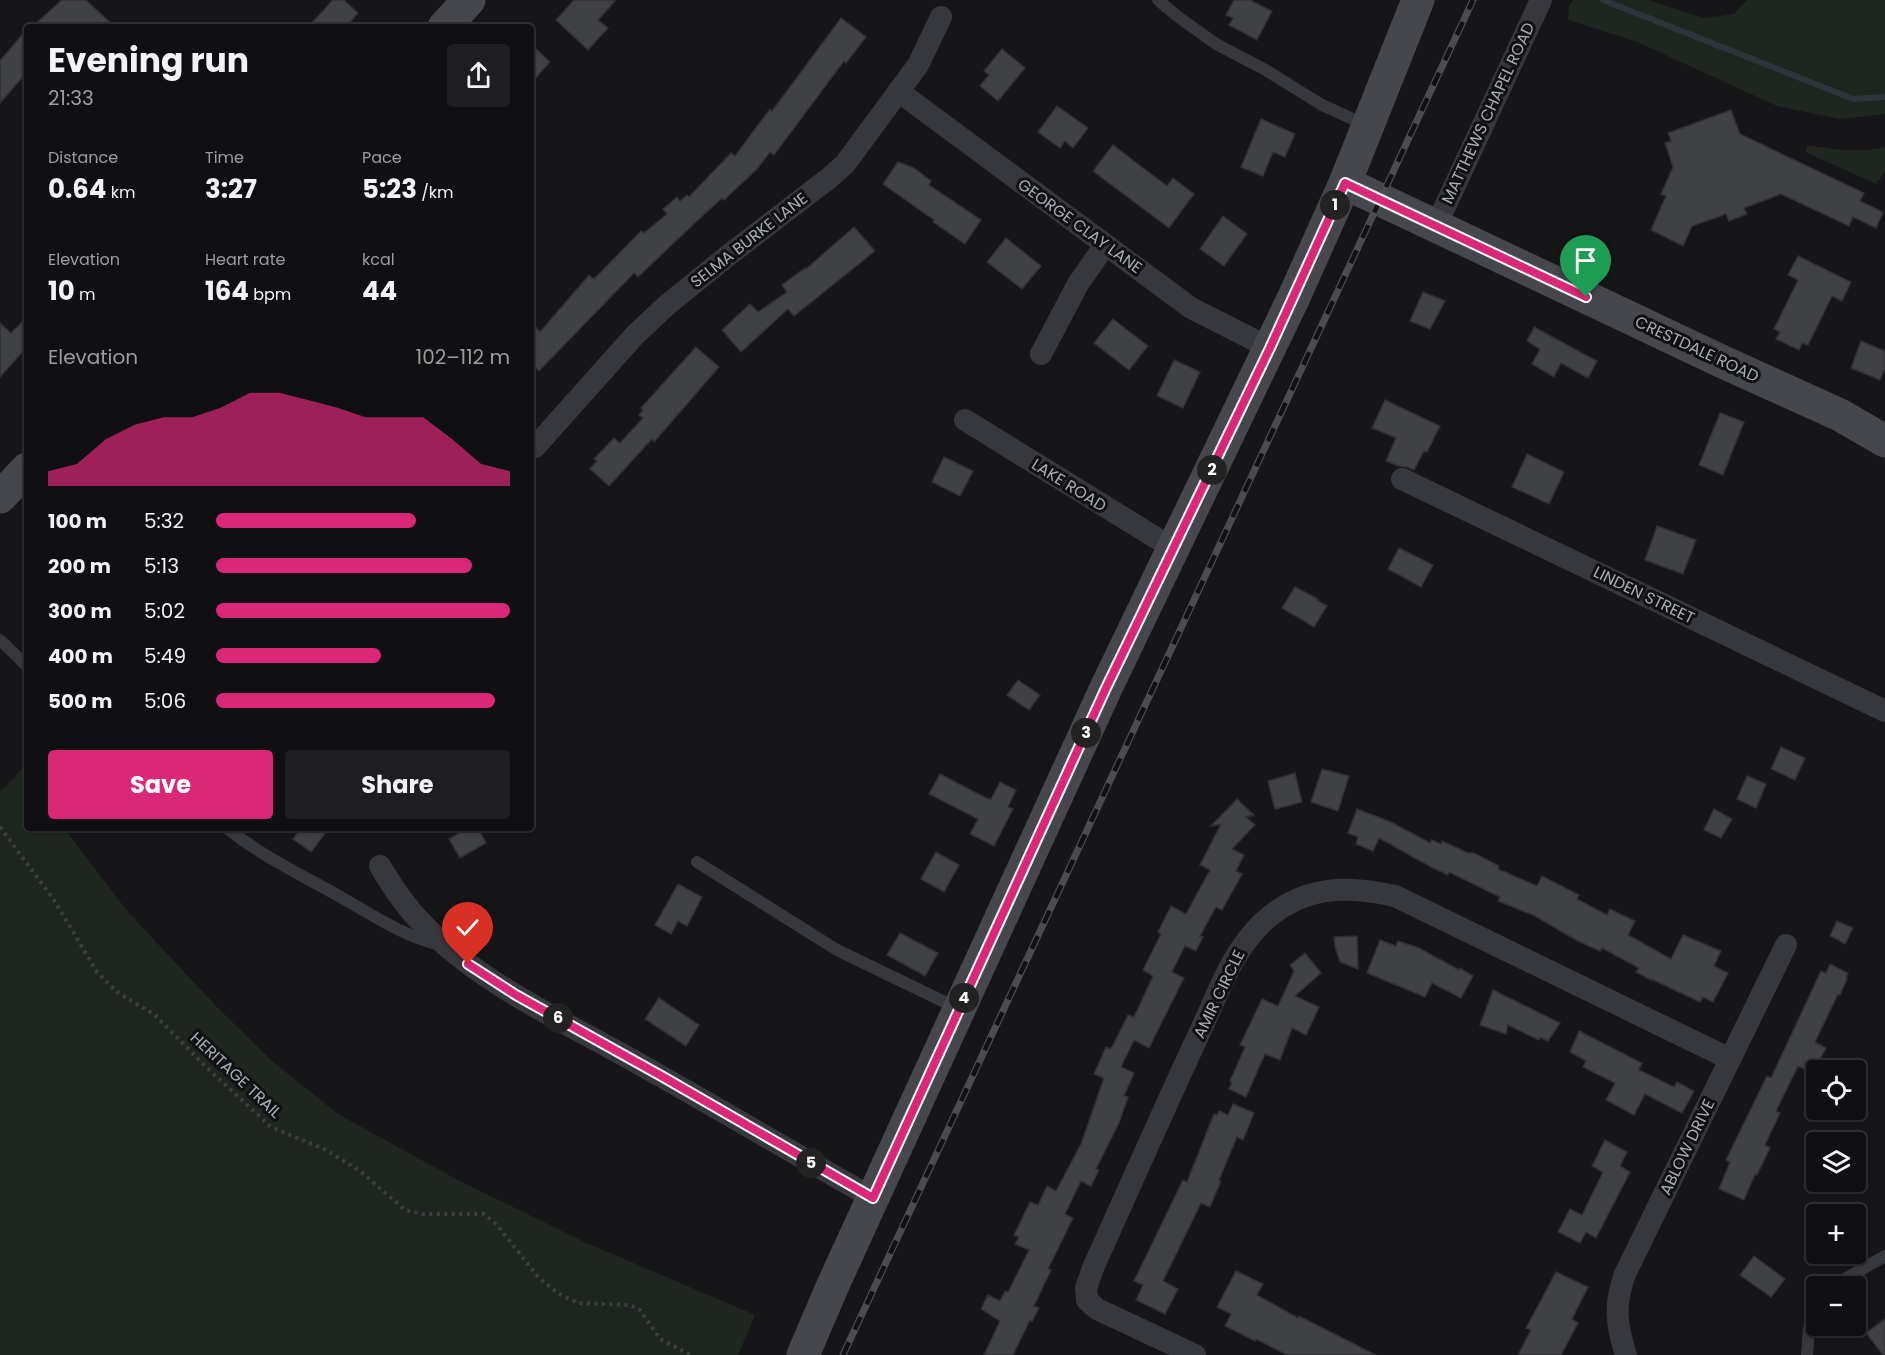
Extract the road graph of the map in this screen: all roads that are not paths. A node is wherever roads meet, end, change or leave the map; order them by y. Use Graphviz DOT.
graph roads {
  1 [pos="469,0"];
  2 [pos="1158,0"];
  3 [pos="1418,0"];
  4 [pos="1541,0"];
  5 [pos="941,17"];
  6 [pos="447,24"];
  7 [pos="898,91"];
  8 [pos="1367,125"];
  9 [pos="1345,183"];
  10 [pos="1436,226"];
  11 [pos="1105,245"];
  12 [pos="1270,348"];
  13 [pos="1041,354"];
  14 [pos="965,420"];
  15 [pos="1885,441"];
  16 [pos="535,447"];
  17 [pos="24,472"];
  18 [pos="1402,479"];
  19 [pos="0,497"];
  20 [pos="1174,549"];
  21 [pos="0,640"];
  22 [pos="24,663"];
  23 [pos="1885,711"];
  24 [pos="231,831"];
  25 [pos="697,862"];
  26 [pos="380,866"];
  27 [pos="1786,945"];
  28 [pos="446,946"];
  29 [pos="959,1010"];
  30 [pos="1730,1059"];
  31 [pos="873,1198"];
  32 [pos="1885,1256"];
  33 [pos="1850,1276"];
  34 [pos="1808,1336"];
  35 [pos="803,1355"];
  36 [pos="1195,1355"];
  37 [pos="1626,1355"];
  38 [pos="1807,1355"];
  1 -- 6 [label="street"];
  2 -- 8 [label="lane"];
  3 -- 8 [label="street"];
  4 -- 10 [label="street, MATTHEWS CHAPEL ROAD"];
  5 -- 7 [label="street, SELMA BURKE LANE"];
  7 -- 11 [label="street, GEORGE CLAY LANE"];
  7 -- 16 [label="street, SELMA BURKE LANE"];
  8 -- 9 [label="street"];
  9 -- 10 [label="street, CRESTDALE ROAD"];
  9 -- 12 [label="street"];
  10 -- 15 [label="street, CRESTDALE ROAD"];
  11 -- 12 [label="street, GEORGE CLAY LANE"];
  11 -- 13 [label="street"];
  12 -- 20 [label="street"];
  14 -- 20 [label="street, LAKE ROAD"];
  17 -- 19 [label="street"];
  18 -- 23 [label="street, LINDEN STREET"];
  20 -- 29 [label="street"];
  21 -- 22 [label="lane"];
  24 -- 28 [label="lane"];
  25 -- 29 [label="lane"];
  26 -- 28 [label="street"];
  27 -- 30 [label="street, ABLOW DRIVE"];
  28 -- 31 [label="street"];
  29 -- 31 [label="street"];
  30 -- 36 [label="street, AMIR CIRCLE"];
  30 -- 37 [label="street, ABLOW DRIVE"];
  31 -- 35 [label="street"];
  32 -- 33 [label="lane"];
  34 -- 38 [label="lane"];
}
